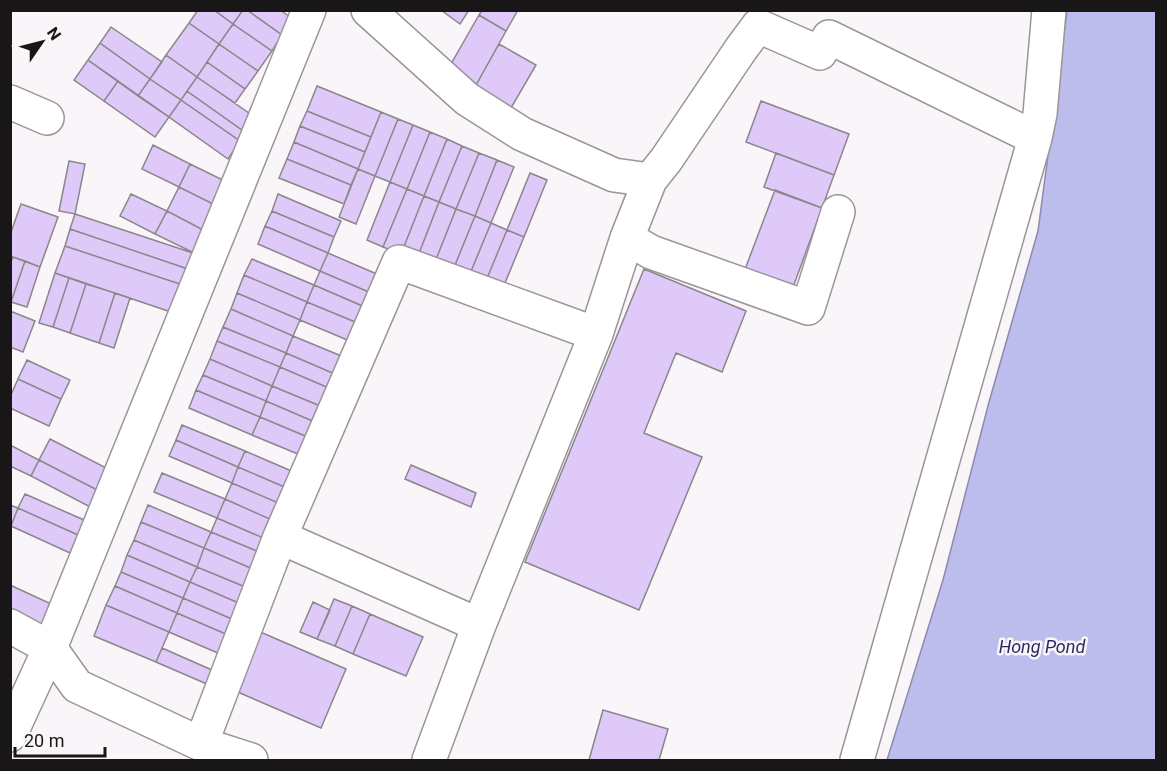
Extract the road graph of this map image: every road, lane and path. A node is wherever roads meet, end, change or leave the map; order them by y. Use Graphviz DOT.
graph roads {
  1 [pos="309,10"];
  2 [pos="368,10"];
  3 [pos="1049,10"];
  4 [pos="10,102"];
  5 [pos="47,118"];
  6 [pos="1035,138"];
  7 [pos="650,180"];
  8 [pos="838,212"];
  9 [pos="627,238"];
  10 [pos="596,334"];
  11 [pos="280,537"];
  12 [pos="479,625"];
  13 [pos="10,626"];
  14 [pos="50,648"];
  15 [pos="10,735"];
  16 [pos="201,744"];
  17 [pos="251,760"];
  18 [pos="429,760"];
  19 [pos="857,760"];
  1 -- 14 [label="street"];
  2 -- 7 [label="street"];
  3 -- 6 [label="street"];
  4 -- 5 [label="street"];
  6 -- 7 [label="street"];
  6 -- 19 [label="street"];
  7 -- 9 [label="street"];
  8 -- 9 [label="street"];
  9 -- 10 [label="street"];
  10 -- 11 [label="street"];
  10 -- 12 [label="street"];
  11 -- 12 [label="street"];
  11 -- 16 [label="street"];
  12 -- 18 [label="street"];
  13 -- 14 [label="street"];
  14 -- 15 [label="street"];
  14 -- 16 [label="street"];
  16 -- 17 [label="street"];
}
